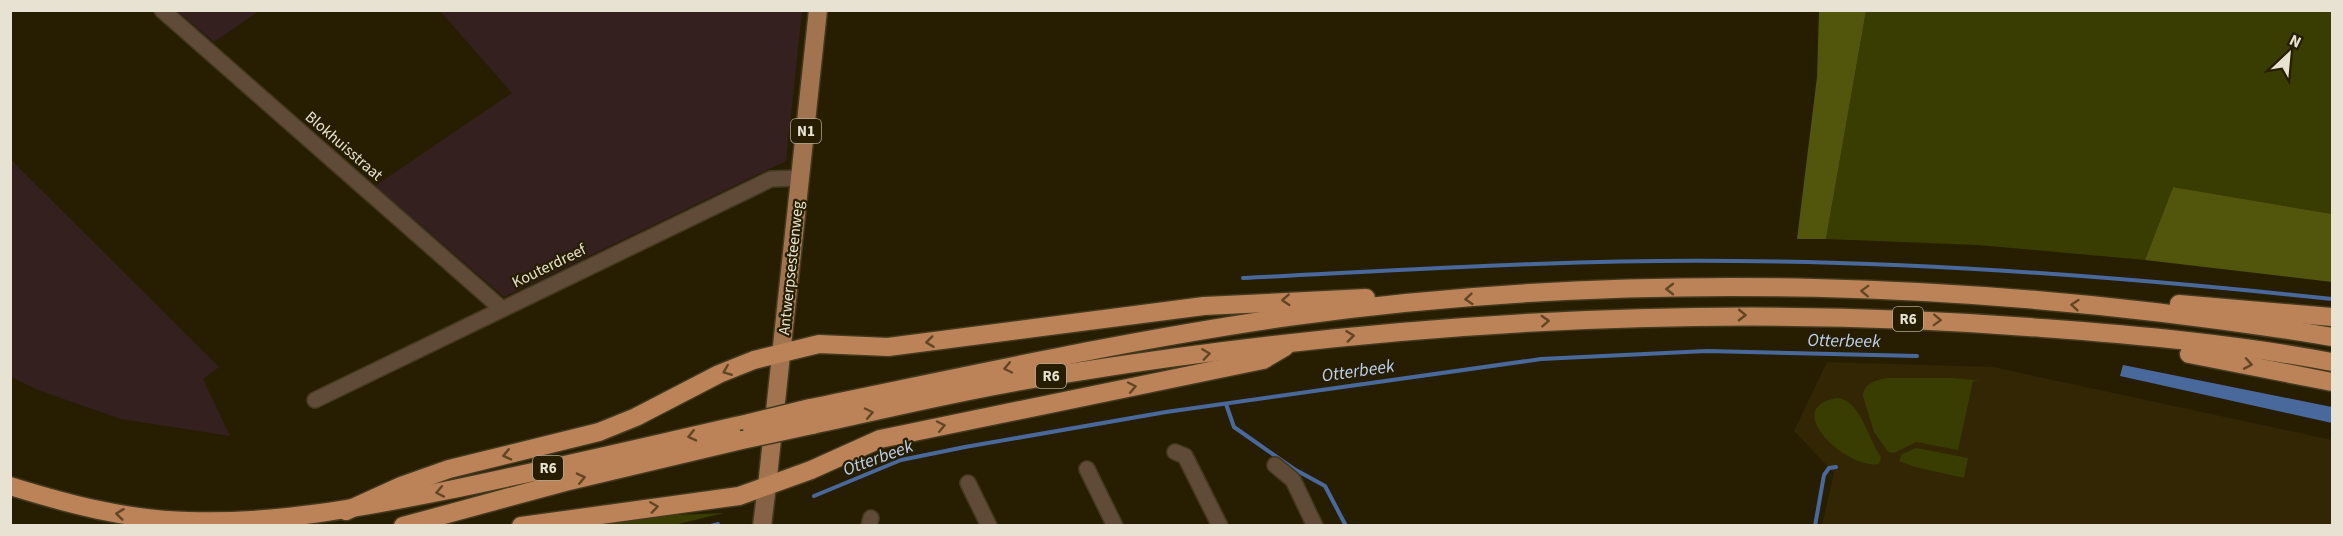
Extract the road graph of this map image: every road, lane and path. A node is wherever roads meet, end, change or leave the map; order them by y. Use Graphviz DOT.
graph roads {
  1 [pos="162,10"];
  2 [pos="818,10"];
  3 [pos="801,178"];
  4 [pos="1406,304"];
  5 [pos="502,309"];
  6 [pos="2133,310"];
  7 [pos="2332,317"];
  8 [pos="2132,335"];
  9 [pos="2332,337"];
  10 [pos="1292,343"];
  11 [pos="782,352"];
  12 [pos="2332,362"];
  13 [pos="2332,382"];
  14 [pos="315,400"];
  15 [pos="811,416"];
  16 [pos="1175,452"];
  17 [pos="1275,465"];
  18 [pos="1087,469"];
  19 [pos="968,483"];
  20 [pos="10,486"];
  21 [pos="768,486"];
  22 [pos="346,510"];
  23 [pos="403,525"];
  24 [pos="521,525"];
  25 [pos="762,525"];
  26 [pos="989,525"];
  27 [pos="1114,525"];
  28 [pos="1220,525"];
  29 [pos="1315,525"];
  1 -- 5 [label="street, Blokhuisstraat"];
  2 -- 3 [label="main road, Antwerpsesteenweg / N1"];
  3 -- 5 [label="street, Kouterdreef"];
  3 -- 11 [label="main road, Antwerpsesteenweg / N1"];
  6 -- 4 [label="highway, R6, one-way"];
  4 -- 11 [label="highway, one-way"];
  4 -- 15 [label="highway, R6, one-way"];
  5 -- 14 [label="street, Kouterdreef"];
  6 -- 7 [label="highway"];
  6 -- 9 [label="highway, R6"];
  10 -- 8 [label="highway, R6, one-way"];
  8 -- 12 [label="highway, R6"];
  8 -- 13 [label="highway, one-way"];
  15 -- 10 [label="highway, R6, one-way"];
  21 -- 10 [label="highway, one-way"];
  11 -- 21 [label="main road, Antwerpsesteenweg / N1"];
  11 -- 22 [label="highway, one-way"];
  15 -- 22 [label="highway, R6, one-way, bridge"];
  23 -- 15 [label="highway, R6, one-way, bridge"];
  16 -- 28 [label="street"];
  17 -- 29 [label="street"];
  18 -- 27 [label="street"];
  19 -- 26 [label="street"];
  22 -- 20 [label="highway, R6, one-way"];
  24 -- 21 [label="highway, one-way"];
  21 -- 25 [label="main road, Antwerpsesteenweg / N1"];
}
